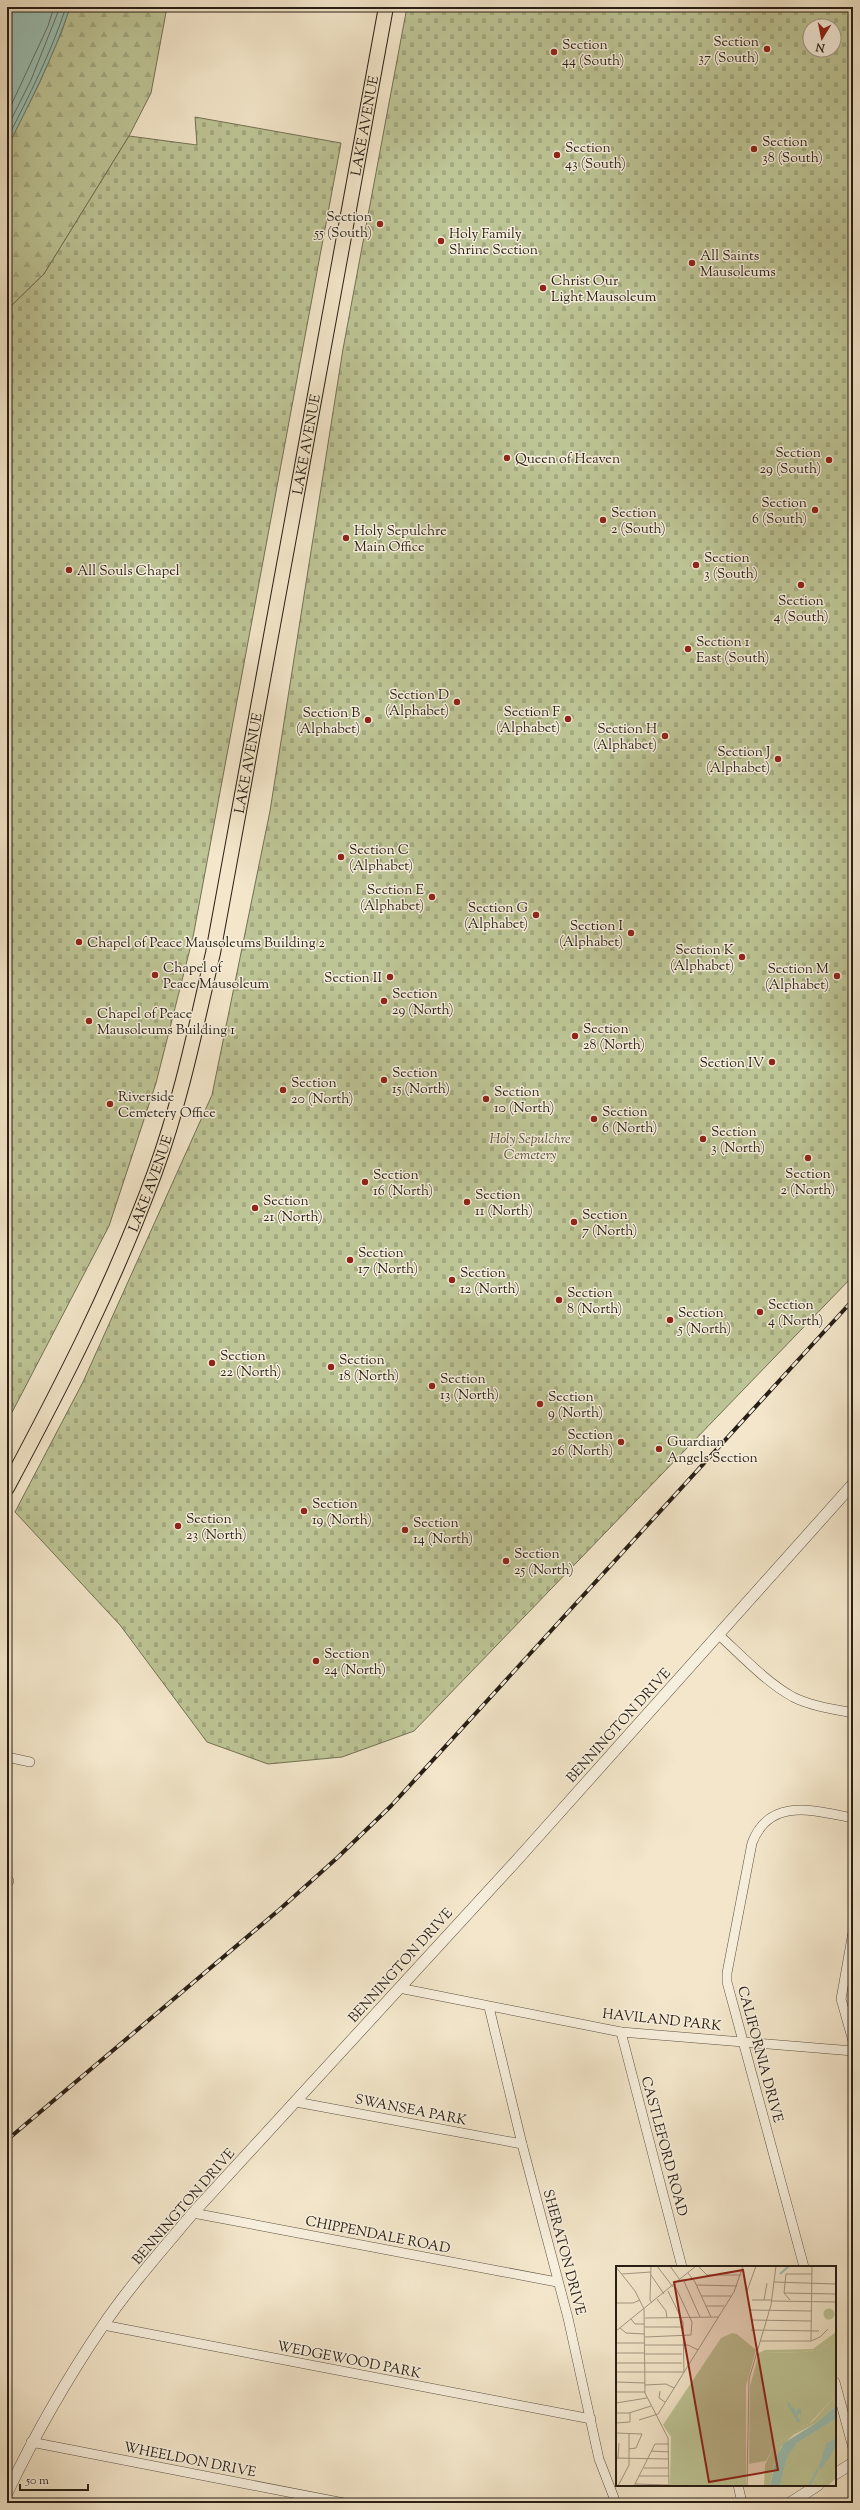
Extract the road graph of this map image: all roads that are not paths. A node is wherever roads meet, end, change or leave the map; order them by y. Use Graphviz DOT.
graph roads {
  1 [pos="386,7"];
  2 [pos="853,1484"];
  3 [pos="7,1488"];
  4 [pos="719,1635"];
  5 [pos="853,1713"];
  6 [pos="7,1757"];
  7 [pos="30,1762"];
  8 [pos="853,1818"];
  9 [pos="853,1935"];
  10 [pos="399,1988"];
  11 [pos="489,2007"];
  12 [pos="621,2032"];
  13 [pos="853,2040"];
  14 [pos="742,2041"];
  15 [pos="853,2051"];
  16 [pos="296,2102"];
  17 [pos="522,2144"];
  18 [pos="193,2213"];
  19 [pos="682,2266"];
  20 [pos="804,2266"];
  21 [pos="557,2282"];
  22 [pos="103,2325"];
  23 [pos="836,2386"];
  24 [pos="591,2419"];
  25 [pos="31,2442"];
  26 [pos="853,2448"];
  27 [pos="853,2463"];
  28 [pos="836,2473"];
  29 [pos="738,2486"];
  30 [pos="816,2486"];
  31 [pos="7,2493"];
  32 [pos="344,2503"];
  33 [pos="616,2503"];
  34 [pos="742,2503"];
  35 [pos="790,2503"];
  1 -- 3 [label="main road, LAKE AVENUE"];
  2 -- 4 [label="street, BENNINGTON DRIVE"];
  4 -- 5 [label="street"];
  4 -- 10 [label="street, BENNINGTON DRIVE"];
  6 -- 7 [label="street"];
  8 -- 14 [label="street, CALIFORNIA DRIVE"];
  9 -- 13 [label="street"];
  10 -- 11 [label="street, HAVILAND PARK"];
  10 -- 16 [label="street, BENNINGTON DRIVE"];
  11 -- 12 [label="street, HAVILAND PARK"];
  11 -- 17 [label="street, SHERATON DRIVE"];
  12 -- 14 [label="street, HAVILAND PARK"];
  12 -- 19 [label="street, CASTLEFORD ROAD"];
  14 -- 15 [label="street, HAVILAND PARK"];
  14 -- 20 [label="street, CALIFORNIA DRIVE"];
  16 -- 17 [label="street, SWANSEA PARK"];
  16 -- 18 [label="street, BENNINGTON DRIVE"];
  17 -- 21 [label="street, SHERATON DRIVE"];
  18 -- 21 [label="street, CHIPPENDALE ROAD"];
  18 -- 22 [label="street, BENNINGTON DRIVE"];
  21 -- 24 [label="street, SHERATON DRIVE"];
  22 -- 24 [label="street, WEDGEWOOD PARK"];
  22 -- 25 [label="street, BENNINGTON DRIVE"];
  23 -- 26 [label="street"];
  24 -- 33 [label="street, SHERATON DRIVE"];
  25 -- 31 [label="street, BENNINGTON DRIVE"];
  25 -- 32 [label="street, WHEELDON DRIVE"];
  27 -- 28 [label="street"];
  29 -- 34 [label="street"];
  30 -- 35 [label="street"];
}
